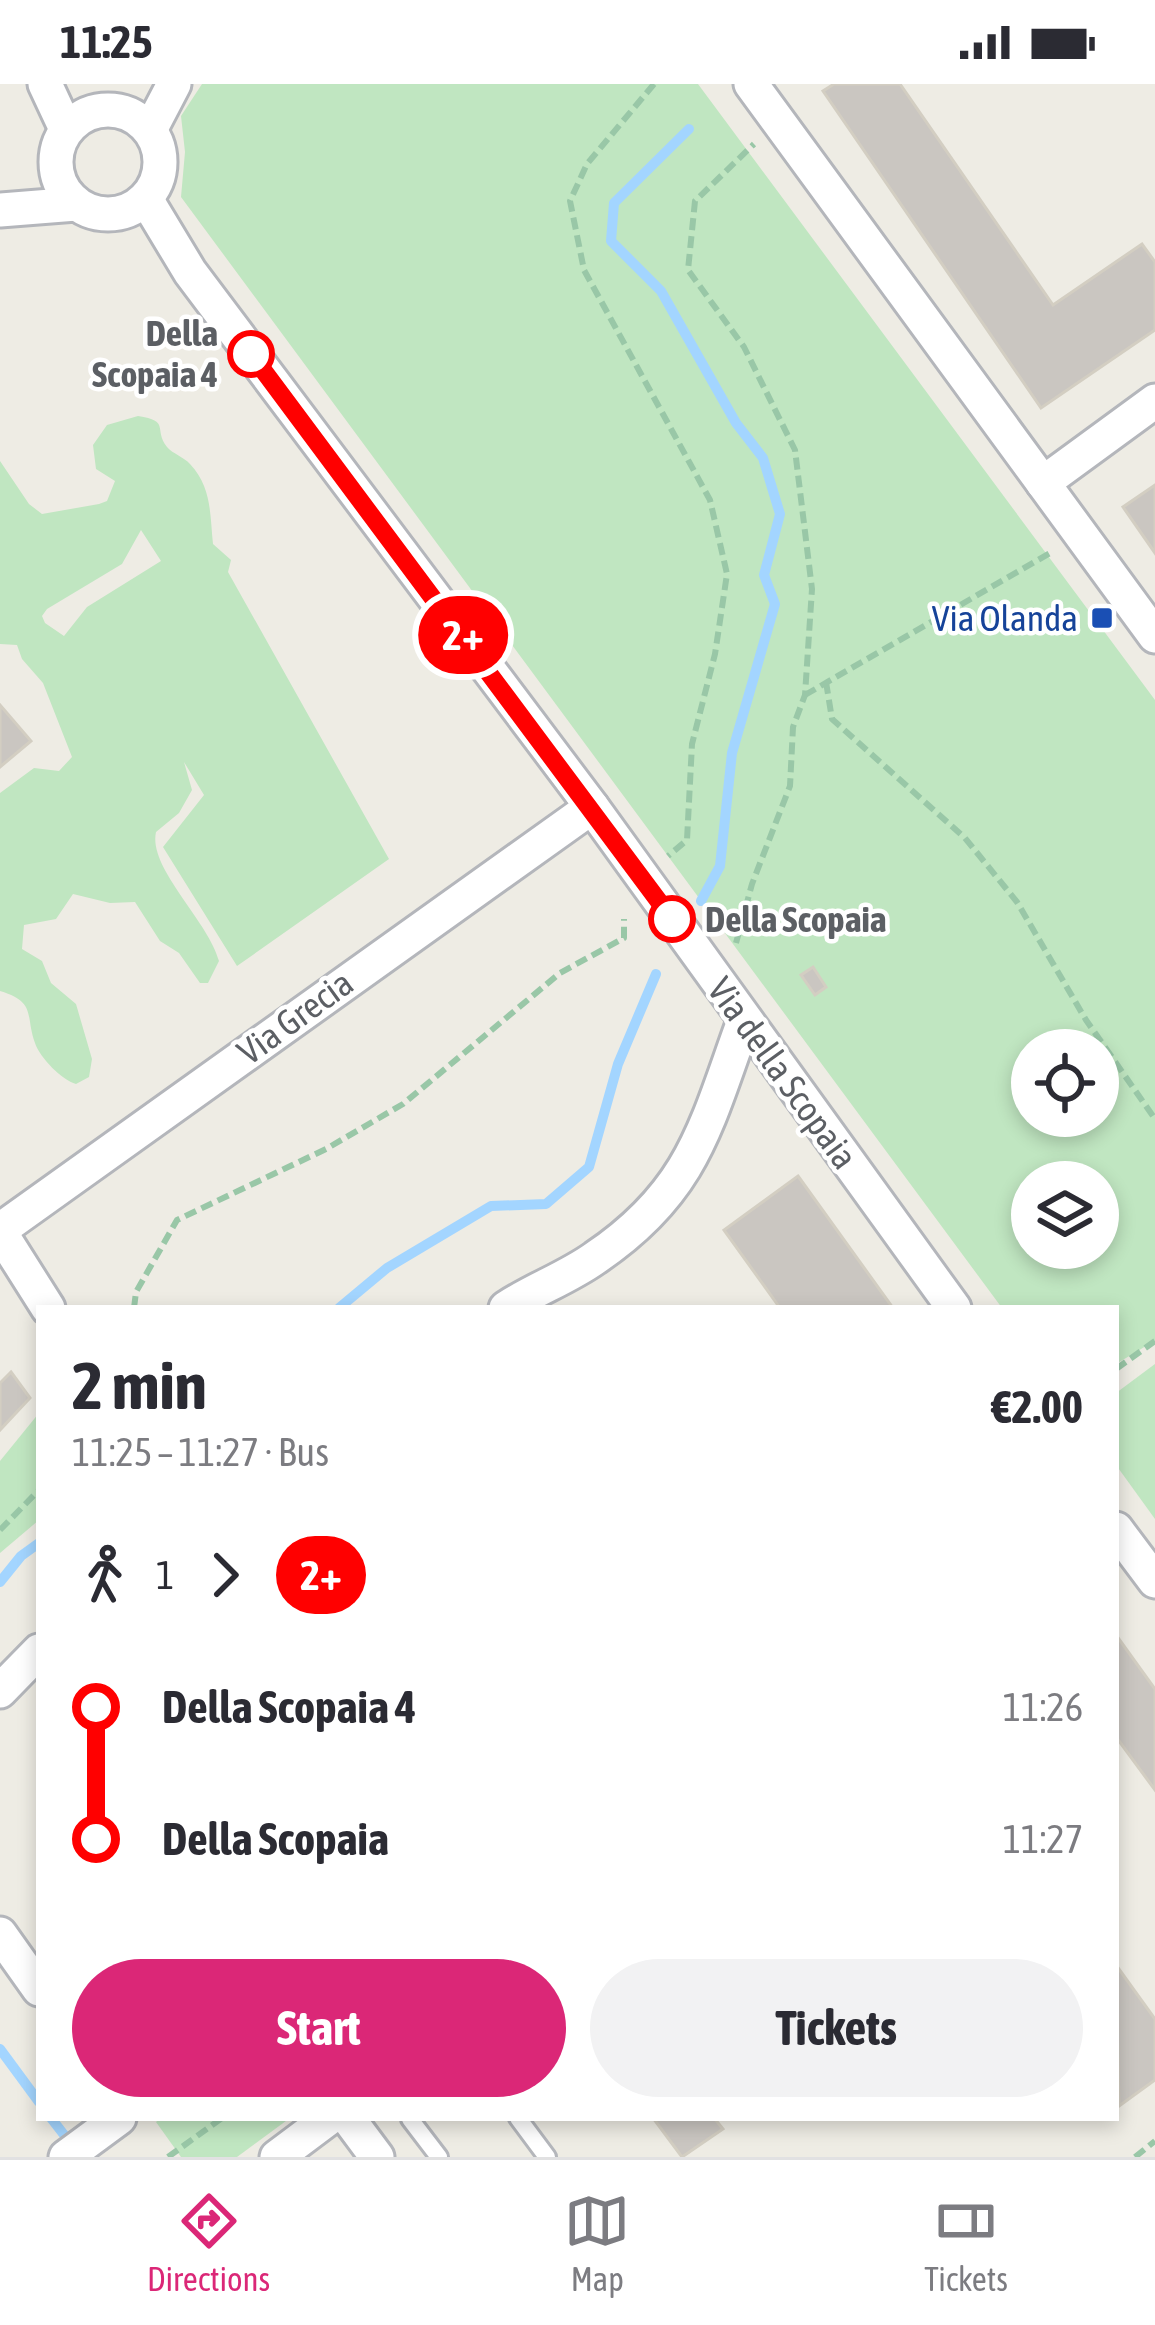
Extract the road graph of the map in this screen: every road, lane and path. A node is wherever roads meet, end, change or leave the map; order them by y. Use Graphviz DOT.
graph roads {
  1 [pos="45,84"];
  2 [pos="65,84"];
  3 [pos="157,84"];
  4 [pos="174,84"];
  5 [pos="654,84"];
  6 [pos="751,84"];
  7 [pos="95,111"];
  8 [pos="141,122"];
  9 [pos="66,129"];
  10 [pos="754,144"];
  11 [pos="55,163"];
  12 [pos="76,204"];
  13 [pos="133,206"];
  14 [pos="0,208"];
  15 [pos="1155,401"];
  16 [pos="1043,483"];
  17 [pos="1050,553"];
  18 [pos="1155,636"];
  19 [pos="826,682"];
  20 [pos="805,695"];
  21 [pos="592,807"];
  22 [pos="664,859"];
  23 [pos="624,919"];
  24 [pos="733,952"];
  25 [pos="744,1021"];
  26 [pos="1155,1119"];
  27 [pos="0,1231"];
  28 [pos="46,1305"];
  29 [pos="134,1305"];
  30 [pos="511,1305"];
  31 [pos="952,1305"];
  32 [pos="1155,1341"];
  33 [pos="1119,1367"];
  34 [pos="36,1493"];
  35 [pos="0,1530"];
  36 [pos="1119,1535"];
  37 [pos="1155,1581"];
  38 [pos="36,1654"];
  39 [pos="0,1691"];
  40 [pos="0,1934"];
  41 [pos="36,1985"];
  42 [pos="217,2121"];
  43 [pos="325,2121"];
  44 [pos="350,2121"];
  45 [pos="412,2121"];
  46 [pos="520,2121"];
  47 [pos="1155,2141"];
  48 [pos="168,2157"];
  49 [pos="278,2157"];
  50 [pos="377,2157"];
  51 [pos="439,2157"];
  52 [pos="547,2157"];
  53 [pos="1135,2157"];
  1 -- 9 [label="street"];
  2 -- 7 [label="street"];
  3 -- 8 [label="street"];
  4 -- 8 [label="street"];
  5 -- 22 [label="path"];
  6 -- 16 [label="street"];
  7 -- 8 [label="street"];
  7 -- 9 [label="street"];
  8 -- 13 [label="street"];
  9 -- 11 [label="street"];
  10 -- 20 [label="path"];
  11 -- 12 [label="street"];
  11 -- 14 [label="street"];
  12 -- 13 [label="street"];
  12 -- 14 [label="street"];
  13 -- 21 [label="street, Via della Scopaia"];
  15 -- 16 [label="street"];
  16 -- 18 [label="street"];
  17 -- 19 [label="path"];
  19 -- 20 [label="path"];
  19 -- 26 [label="path"];
  20 -- 24 [label="path"];
  21 -- 25 [label="street, Via della Scopaia"];
  21 -- 27 [label="street, Via Grecia"];
  23 -- 29 [label="path"];
  25 -- 30 [label="street"];
  25 -- 31 [label="street, Via della Scopaia"];
  27 -- 28 [label="street"];
  32 -- 33 [label="path"];
  34 -- 35 [label="path"];
  36 -- 37 [label="street"];
  38 -- 39 [label="street"];
  40 -- 41 [label="street"];
  42 -- 48 [label="path"];
  43 -- 49 [label="street"];
  44 -- 50 [label="street"];
  45 -- 51 [label="lane"];
  46 -- 52 [label="lane"];
  47 -- 53 [label="path"];
}
